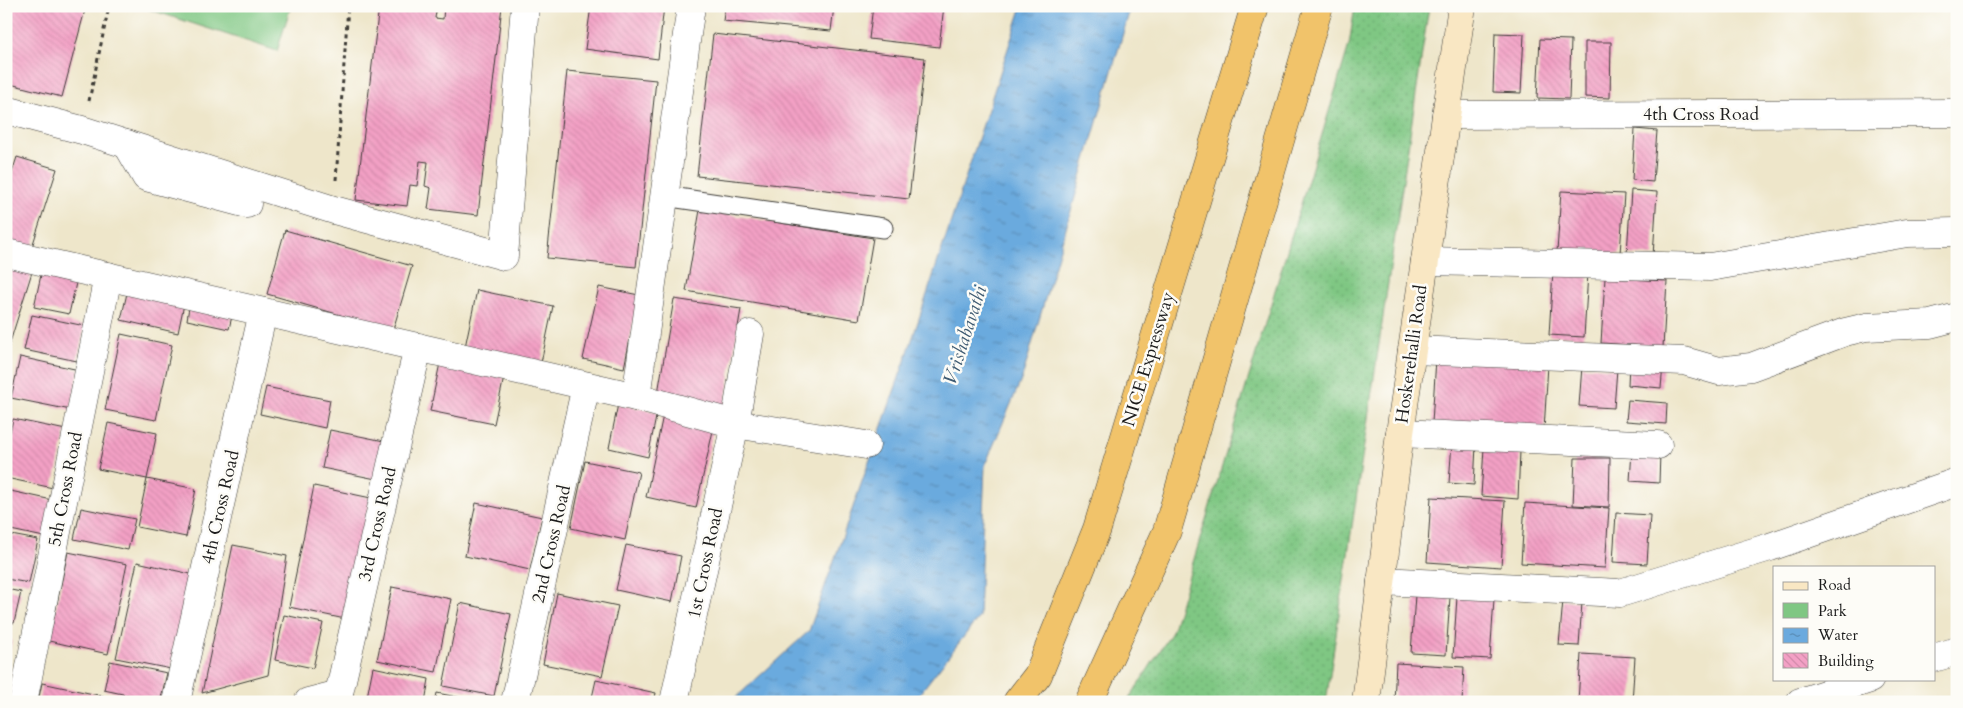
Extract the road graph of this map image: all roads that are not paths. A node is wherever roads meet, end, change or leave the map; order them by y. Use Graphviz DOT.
graph roads {
  1 [pos="525,6"];
  2 [pos="691,6"];
  3 [pos="1255,6"];
  4 [pos="1319,6"];
  5 [pos="1462,6"];
  6 [pos="6,110"];
  7 [pos="1957,113"];
  8 [pos="1446,115"];
  9 [pos="127,144"];
  10 [pos="664,196"];
  11 [pos="248,204"];
  12 [pos="882,228"];
  13 [pos="1957,232"];
  14 [pos="6,253"];
  15 [pos="1424,261"];
  16 [pos="108,276"];
  17 [pos="263,312"];
  18 [pos="1957,318"];
  19 [pos="750,334"];
  20 [pos="418,347"];
  21 [pos="1412,350"];
  22 [pos="586,386"];
  23 [pos="636,397"];
  24 [pos="735,424"];
  25 [pos="1400,433"];
  26 [pos="866,445"];
  27 [pos="1658,445"];
  28 [pos="1957,482"];
  29 [pos="1381,581"];
  30 [pos="1957,651"];
  31 [pos="1936,657"];
  32 [pos="1867,680"];
  33 [pos="338,698"];
  34 [pos="23,702"];
  35 [pos="176,702"];
  36 [pos="308,702"];
  37 [pos="515,702"];
  38 [pos="674,702"];
  39 [pos="1017,702"];
  40 [pos="1089,702"];
  41 [pos="1366,702"];
  42 [pos="1800,702"];
  1 -- 9 [label="street"];
  2 -- 10 [label="street"];
  3 -- 39 [label="highway, NICE Expressway"];
  4 -- 40 [label="highway"];
  5 -- 8 [label="street, Hoskerehalli Road"];
  6 -- 9 [label="street"];
  7 -- 8 [label="street, 4th Cross Road"];
  8 -- 15 [label="street, Hoskerehalli Road"];
  9 -- 11 [label="street"];
  10 -- 12 [label="lane"];
  10 -- 23 [label="street"];
  13 -- 15 [label="street"];
  14 -- 16 [label="street"];
  15 -- 21 [label="street, Hoskerehalli Road"];
  16 -- 17 [label="street"];
  16 -- 34 [label="street, 5th Cross Road"];
  17 -- 20 [label="street"];
  17 -- 35 [label="street, 4th Cross Road"];
  18 -- 21 [label="street"];
  19 -- 24 [label="street, 1st Cross Road"];
  20 -- 22 [label="street"];
  20 -- 33 [label="street, 3rd Cross Road"];
  21 -- 25 [label="street, Hoskerehalli Road"];
  22 -- 23 [label="street"];
  22 -- 37 [label="street, 2nd Cross Road"];
  23 -- 24 [label="street"];
  24 -- 26 [label="street"];
  24 -- 38 [label="street, 1st Cross Road"];
  25 -- 27 [label="street"];
  25 -- 29 [label="street, Hoskerehalli Road"];
  28 -- 29 [label="street"];
  29 -- 41 [label="street, Hoskerehalli Road"];
  30 -- 31 [label="street"];
  32 -- 42 [label="street"];
  33 -- 36 [label="street"];
}
